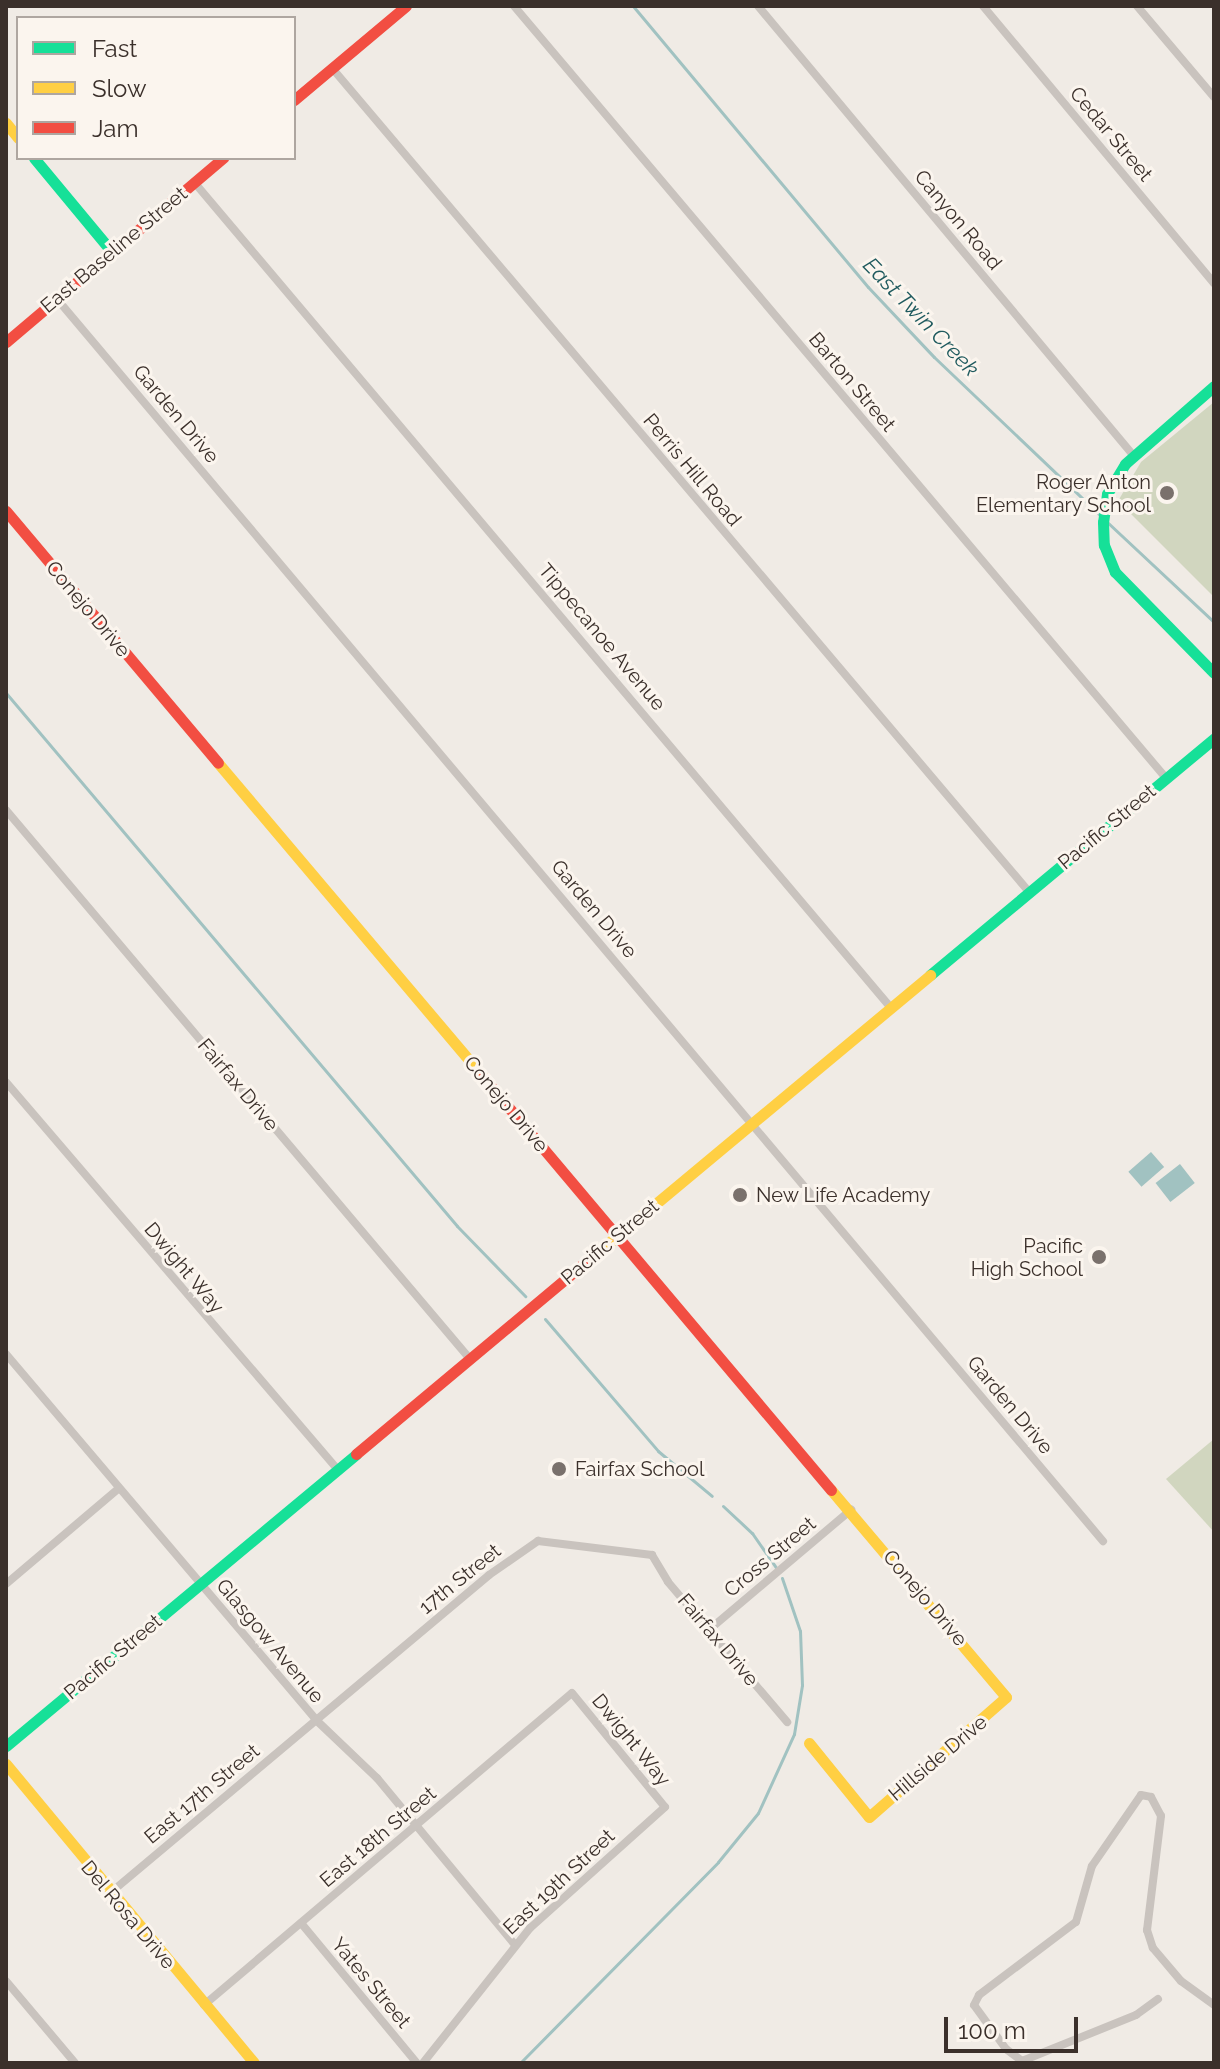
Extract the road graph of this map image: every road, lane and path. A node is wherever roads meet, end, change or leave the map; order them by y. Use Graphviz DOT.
graph roads {
  1 [pos="406,6"];
  2 [pos="514,6"];
  3 [pos="758,6"];
  4 [pos="983,6"];
  5 [pos="1137,6"];
  6 [pos="332,68"];
  7 [pos="1214,97"];
  8 [pos="296,98"];
  9 [pos="36,160"];
  10 [pos="221,160"];
  11 [pos="194,182"];
  12 [pos="112,252"];
  13 [pos="1214,283"];
  14 [pos="57,299"];
  15 [pos="6,342"];
  16 [pos="1214,386"];
  17 [pos="1133,455"];
  18 [pos="6,511"];
  19 [pos="1214,673"];
  20 [pos="1214,738"];
  21 [pos="1166,778"];
  22 [pos="6,810"];
  23 [pos="1029,892"];
  24 [pos="891,1008"];
  25 [pos="6,1082"];
  26 [pos="753,1123"];
  27 [pos="617,1236"];
  28 [pos="6,1354"];
  29 [pos="470,1359"];
  30 [pos="339,1472"];
  31 [pos="119,1488"];
  32 [pos="851,1510"];
  33 [pos="1103,1541"];
  34 [pos="652,1555"];
  35 [pos="6,1584"];
  36 [pos="201,1584"];
  37 [pos="710,1629"];
  38 [pos="572,1693"];
  39 [pos="1006,1697"];
  40 [pos="315,1719"];
  41 [pos="787,1722"];
  42 [pos="809,1743"];
  43 [pos="6,1746"];
  44 [pos="6,1764"];
  45 [pos="665,1807"];
  46 [pos="417,1825"];
  47 [pos="109,1894"];
  48 [pos="301,1923"];
  49 [pos="515,1945"];
  50 [pos="6,1981"];
  51 [pos="1158,1999"];
  52 [pos="204,2005"];
  53 [pos="1214,2005"];
  54 [pos="75,2063"];
  55 [pos="254,2063"];
  56 [pos="417,2063"];
  57 [pos="423,2063"];
  1 -- 6 [label="street"];
  2 -- 21 [label="street, Barton Street"];
  3 -- 17 [label="street, Canyon Road"];
  4 -- 13 [label="street, Cedar Street"];
  5 -- 7 [label="street"];
  6 -- 8 [label="street"];
  6 -- 23 [label="street, Perris Hill Road"];
  9 -- 12 [label="street"];
  10 -- 11 [label="street, East Baseline Street"];
  11 -- 12 [label="street, East Baseline Street"];
  11 -- 24 [label="street, Tippecanoe Avenue"];
  12 -- 14 [label="street, East Baseline Street"];
  14 -- 15 [label="street, East Baseline Street"];
  14 -- 26 [label="street, Garden Drive"];
  16 -- 17 [label="street"];
  17 -- 19 [label="street"];
  18 -- 27 [label="street, Conejo Drive"];
  20 -- 21 [label="street, Pacific Street"];
  21 -- 23 [label="street, Pacific Street"];
  22 -- 29 [label="street, Fairfax Drive"];
  23 -- 24 [label="street, Pacific Street"];
  24 -- 26 [label="street, Pacific Street"];
  25 -- 30 [label="street, Dwight Way"];
  26 -- 27 [label="street, Pacific Street"];
  26 -- 33 [label="street, Garden Drive"];
  27 -- 29 [label="street, Pacific Street"];
  27 -- 32 [label="street, Conejo Drive"];
  28 -- 31 [label="street, Glasgow Avenue"];
  29 -- 30 [label="street, Pacific Street"];
  30 -- 36 [label="street, Pacific Street"];
  31 -- 35 [label="street"];
  31 -- 36 [label="street, Glasgow Avenue"];
  32 -- 37 [label="street, Cross Street"];
  32 -- 39 [label="street, Conejo Drive"];
  34 -- 37 [label="street, Fairfax Drive"];
  34 -- 40 [label="street, 17th Street"];
  36 -- 40 [label="street, Glasgow Avenue"];
  36 -- 43 [label="street, Pacific Street"];
  37 -- 41 [label="street, Fairfax Drive"];
  38 -- 45 [label="street, Dwight Way"];
  38 -- 46 [label="street, East 18th Street"];
  39 -- 42 [label="street, Hillside Drive"];
  40 -- 46 [label="street, Glasgow Avenue"];
  40 -- 47 [label="street, East 17th Street"];
  44 -- 47 [label="street, Del Rosa Drive"];
  45 -- 49 [label="street, East 19th Street"];
  46 -- 48 [label="street, East 18th Street"];
  46 -- 49 [label="street, Glasgow Avenue"];
  47 -- 52 [label="street, Del Rosa Drive"];
  48 -- 52 [label="street, East 18th Street"];
  48 -- 56 [label="street, Yates Street"];
  49 -- 57 [label="street, East 19th Street"];
  50 -- 54 [label="street"];
  51 -- 53 [label="street"];
  52 -- 55 [label="street, Del Rosa Drive"];
}
